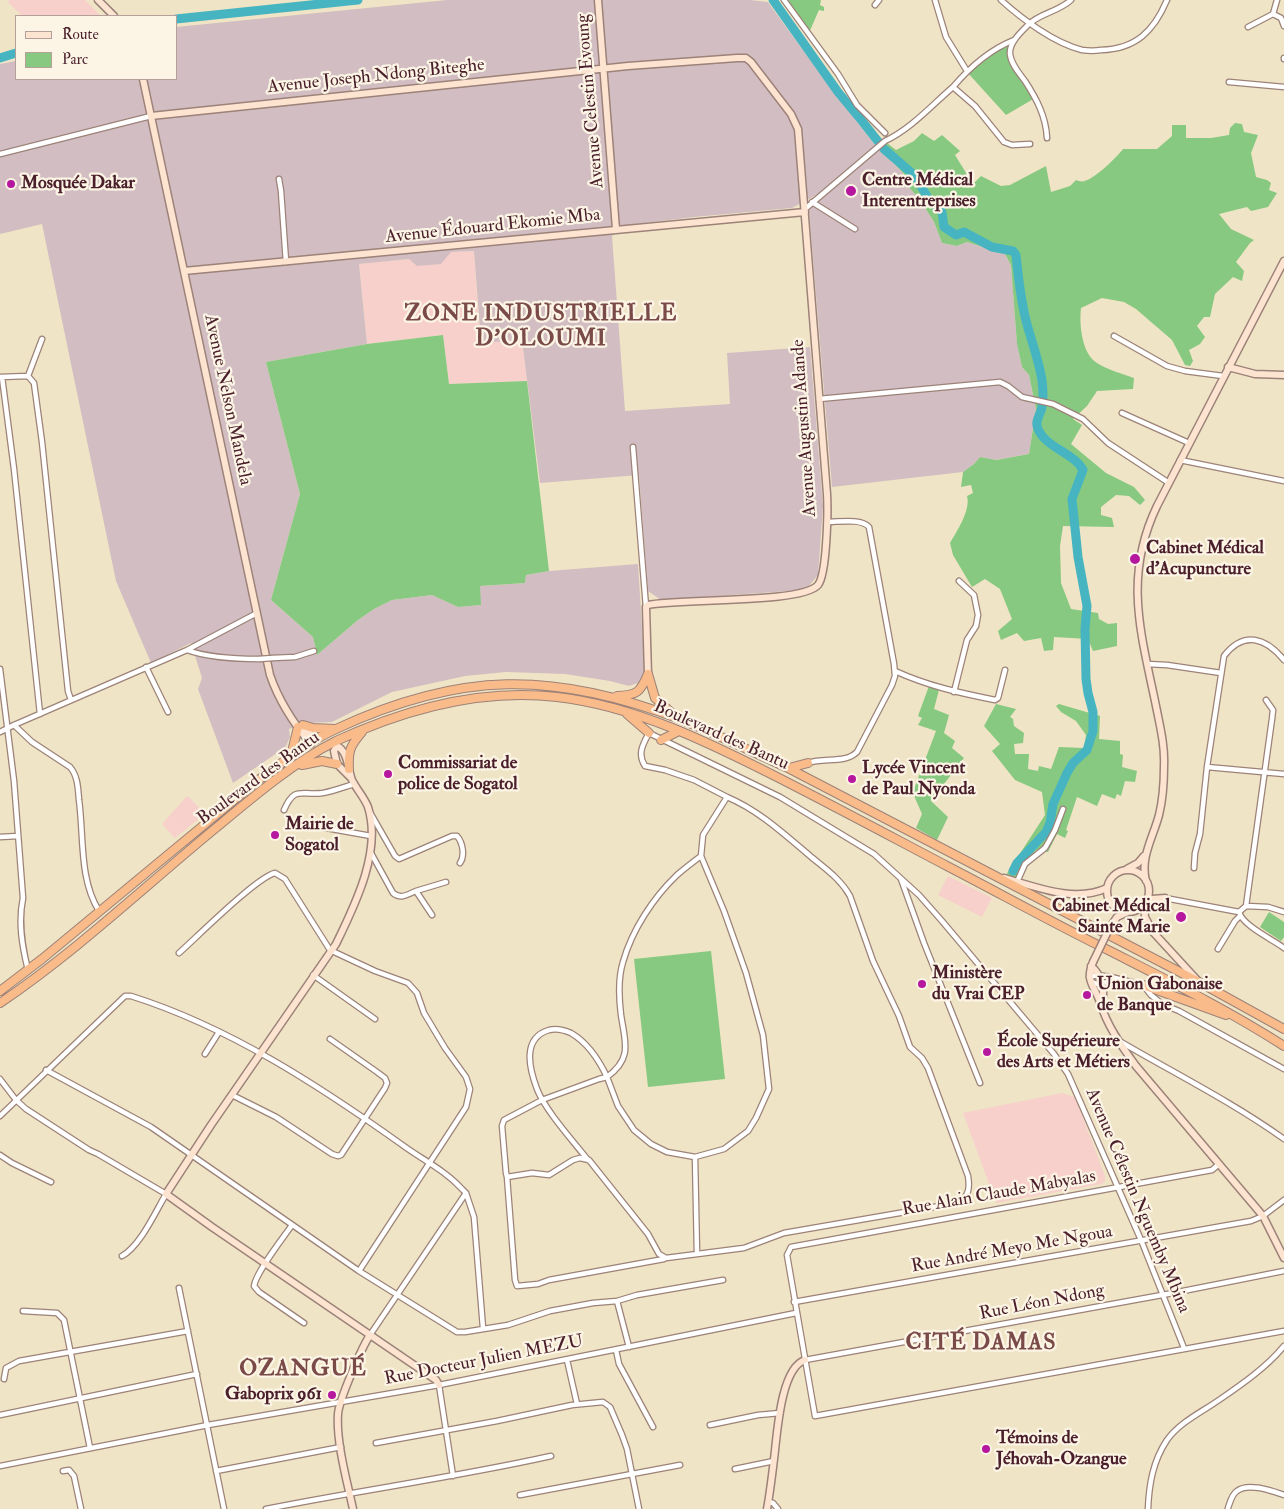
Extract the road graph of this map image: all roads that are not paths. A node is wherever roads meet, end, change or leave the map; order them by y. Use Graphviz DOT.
graph roads {
  1 [pos="98,0"];
  2 [pos="598,0"];
  3 [pos="784,0"];
  4 [pos="879,0"];
  5 [pos="935,0"];
  6 [pos="1001,0"];
  7 [pos="1071,0"];
  8 [pos="1167,0"];
  9 [pos="1277,0"];
  10 [pos="875,5"];
  11 [pos="1273,14"];
  12 [pos="113,15"];
  13 [pos="1029,23"];
  14 [pos="1284,26"];
  15 [pos="1248,27"];
  16 [pos="1014,40"];
  17 [pos="604,68"];
  18 [pos="967,71"];
  19 [pos="143,80"];
  20 [pos="1229,82"];
  21 [pos="1284,86"];
  22 [pos="953,87"];
  23 [pos="150,116"];
  24 [pos="885,133"];
  25 [pos="1047,138"];
  26 [pos="1030,144"];
  27 [pos="0,154"];
  28 [pos="279,179"];
  29 [pos="812,202"];
  30 [pos="805,210"];
  31 [pos="616,229"];
  32 [pos="855,229"];
  33 [pos="1284,261"];
  34 [pos="286,262"];
  35 [pos="184,271"];
  36 [pos="1114,336"];
  37 [pos="42,340"];
  38 [pos="1228,366"];
  39 [pos="1284,375"];
  40 [pos="28,376"];
  41 [pos="1224,376"];
  42 [pos="1,377"];
  43 [pos="819,399"];
  44 [pos="1122,412"];
  45 [pos="1189,443"];
  46 [pos="633,447"];
  47 [pos="1180,460"];
  48 [pos="1284,481"];
  49 [pos="1169,483"];
  50 [pos="827,522"];
  51 [pos="959,581"];
  52 [pos="646,607"];
  53 [pos="257,613"];
  54 [pos="187,650"];
  55 [pos="314,651"];
  56 [pos="1284,660"];
  57 [pos="1147,664"];
  58 [pos="146,667"];
  59 [pos="0,668"];
  60 [pos="1005,670"];
  61 [pos="895,671"];
  62 [pos="1221,673"];
  63 [pos="648,674"];
  64 [pos="954,692"];
  65 [pos="611,696"];
  66 [pos="71,700"];
  67 [pos="1266,700"];
  68 [pos="168,712"];
  69 [pos="626,712"];
  70 [pos="40,714"];
  71 [pos="678,718"];
  72 [pos="14,725"];
  73 [pos="299,725"];
  74 [pos="6,728"];
  75 [pos="335,729"];
  76 [pos="364,729"];
  77 [pos="680,731"];
  78 [pos="0,732"];
  79 [pos="649,733"];
  80 [pos="661,740"];
  81 [pos="314,742"];
  82 [pos="292,756"];
  83 [pos="808,763"];
  84 [pos="337,764"];
  85 [pos="295,767"];
  86 [pos="1207,767"];
  87 [pos="788,768"];
  88 [pos="349,769"];
  89 [pos="1264,772"];
  90 [pos="1284,774"];
  91 [pos="806,778"];
  92 [pos="353,781"];
  93 [pos="727,797"];
  94 [pos="368,808"];
  95 [pos="1063,809"];
  96 [pos="284,810"];
  97 [pos="315,826"];
  98 [pos="18,836"];
  99 [pos="371,836"];
  100 [pos="0,837"];
  101 [pos="371,853"];
  102 [pos="701,856"];
  103 [pos="1145,856"];
  104 [pos="460,863"];
  105 [pos="1194,868"];
  106 [pos="1127,869"];
  107 [pos="989,873"];
  108 [pos="900,877"];
  109 [pos="446,882"];
  110 [pos="1016,882"];
  111 [pos="1147,884"];
  112 [pos="1107,888"];
  113 [pos="416,890"];
  114 [pos="919,895"];
  115 [pos="1165,898"];
  116 [pos="1110,902"];
  117 [pos="1144,903"];
  118 [pos="910,904"];
  119 [pos="1246,906"];
  120 [pos="100,910"];
  121 [pos="1128,912"];
  122 [pos="1284,912"];
  123 [pos="1239,914"];
  124 [pos="432,915"];
  125 [pos="1113,922"];
  126 [pos="1218,948"];
  127 [pos="1284,948"];
  128 [pos="330,950"];
  129 [pos="179,953"];
  130 [pos="1092,964"];
  131 [pos="28,970"];
  132 [pos="313,975"];
  133 [pos="1100,976"];
  134 [pos="1089,978"];
  135 [pos="1119,980"];
  136 [pos="1199,982"];
  137 [pos="1101,983"];
  138 [pos="1143,985"];
  139 [pos="0,991"];
  140 [pos="1164,993"];
  141 [pos="0,1003"];
  142 [pos="1162,1004"];
  143 [pos="1100,1005"];
  144 [pos="1232,1014"];
  145 [pos="374,1019"];
  146 [pos="1284,1029"];
  147 [pos="219,1032"];
  148 [pos="330,1039"];
  149 [pos="1118,1040"];
  150 [pos="1284,1046"];
  151 [pos="260,1052"];
  152 [pos="204,1054"];
  153 [pos="1284,1069"];
  154 [pos="46,1070"];
  155 [pos="607,1077"];
  156 [pos="0,1079"];
  157 [pos="980,1083"];
  158 [pos="232,1095"];
  159 [pos="16,1100"];
  160 [pos="542,1100"];
  161 [pos="0,1116"];
  162 [pos="365,1118"];
  163 [pos="1284,1139"];
  164 [pos="192,1154"];
  165 [pos="0,1155"];
  166 [pos="695,1157"];
  167 [pos="588,1160"];
  168 [pos="429,1162"];
  169 [pos="1219,1164"];
  170 [pos="508,1177"];
  171 [pos="51,1182"];
  172 [pos="1117,1186"];
  173 [pos="466,1193"];
  174 [pos="166,1194"];
  175 [pos="1284,1200"];
  176 [pos="1263,1216"];
  177 [pos="292,1225"];
  178 [pos="1141,1240"];
  179 [pos="697,1254"];
  180 [pos="122,1256"];
  181 [pos="666,1258"];
  182 [pos="1284,1258"];
  183 [pos="266,1264"];
  184 [pos="359,1271"];
  185 [pos="1284,1271"];
  186 [pos="723,1280"];
  187 [pos="179,1288"];
  188 [pos="1162,1295"];
  189 [pos="396,1296"];
  190 [pos="617,1301"];
  191 [pos="794,1302"];
  192 [pos="23,1311"];
  193 [pos="796,1313"];
  194 [pos="304,1323"];
  195 [pos="483,1328"];
  196 [pos="188,1330"];
  197 [pos="1284,1331"];
  198 [pos="370,1335"];
  199 [pos="1284,1346"];
  200 [pos="629,1348"];
  201 [pos="1184,1348"];
  202 [pos="616,1350"];
  203 [pos="70,1352"];
  204 [pos="567,1360"];
  205 [pos="805,1360"];
  206 [pos="197,1374"];
  207 [pos="4,1378"];
  208 [pos="439,1385"];
  209 [pos="80,1398"];
  210 [pos="341,1402"];
  211 [pos="577,1404"];
  212 [pos="780,1412"];
  213 [pos="0,1415"];
  214 [pos="208,1425"];
  215 [pos="710,1425"];
  216 [pos="653,1427"];
  217 [pos="446,1430"];
  218 [pos="376,1443"];
  219 [pos="341,1447"];
  220 [pos="90,1448"];
  221 [pos="551,1456"];
  222 [pos="774,1461"];
  223 [pos="680,1465"];
  224 [pos="0,1466"];
  225 [pos="735,1469"];
  226 [pos="63,1471"];
  227 [pos="216,1472"];
  228 [pos="631,1473"];
  229 [pos="453,1476"];
  230 [pos="350,1492"];
  231 [pos="520,1495"];
  232 [pos="1284,1495"];
  233 [pos="767,1505"];
  234 [pos="1228,1508"];
  235 [pos="81,1509"];
  236 [pos="224,1509"];
  237 [pos="266,1509"];
  238 [pos="353,1509"];
  239 [pos="639,1509"];
  240 [pos="778,1509"];
  241 [pos="1148,1509"];
  1 -- 12 [label="street"];
  2 -- 17 [label="street, Avenue Celestin Evoung"];
  3 -- 24 [label="street"];
  4 -- 10 [label="street"];
  5 -- 18 [label="street"];
  6 -- 13 [label="street"];
  7 -- 13 [label="street"];
  8 -- 13 [label="street"];
  9 -- 11 [label="street"];
  11 -- 14 [label="street"];
  11 -- 15 [label="street"];
  13 -- 16 [label="street"];
  16 -- 18 [label="street"];
  16 -- 25 [label="street"];
  17 -- 23 [label="street, Avenue Joseph Ndong Biteghe"];
  17 -- 30 [label="street, Avenue Joseph Ndong Biteghe"];
  17 -- 31 [label="street, Avenue Celestin Evoung"];
  18 -- 22 [label="street"];
  19 -- 23 [label="street, Avenue Nelson Mandela"];
  20 -- 21 [label="street"];
  22 -- 26 [label="street"];
  22 -- 29 [label="street"];
  23 -- 27 [label="street"];
  23 -- 35 [label="street, Avenue Nelson Mandela"];
  28 -- 34 [label="street"];
  29 -- 30 [label="street"];
  29 -- 32 [label="street"];
  30 -- 31 [label="street, Avenue Édouard Ekomie Mba"];
  30 -- 43 [label="street, Avenue Augustin Adande"];
  31 -- 34 [label="street, Avenue Édouard Ekomie Mba"];
  33 -- 38 [label="street"];
  34 -- 35 [label="street, Avenue Édouard Ekomie Mba"];
  35 -- 53 [label="street, Avenue Nelson Mandela"];
  36 -- 41 [label="street"];
  37 -- 40 [label="street"];
  38 -- 39 [label="street"];
  38 -- 41 [label="street"];
  40 -- 42 [label="street"];
  40 -- 66 [label="street"];
  41 -- 45 [label="street"];
  42 -- 70 [label="street"];
  43 -- 49 [label="street"];
  43 -- 50 [label="street, Avenue Augustin Adande"];
  44 -- 45 [label="street"];
  45 -- 47 [label="street"];
  46 -- 52 [label="street"];
  47 -- 48 [label="street"];
  47 -- 49 [label="street"];
  49 -- 57 [label="street"];
  50 -- 52 [label="street, Avenue Augustin Adande"];
  50 -- 61 [label="street"];
  51 -- 64 [label="street"];
  52 -- 63 [label="street"];
  53 -- 54 [label="street"];
  53 -- 73 [label="street, Avenue Nelson Mandela"];
  54 -- 55 [label="street, bridge"];
  54 -- 58 [label="street"];
  56 -- 62 [label="street"];
  57 -- 62 [label="street"];
  57 -- 103 [label="street"];
  58 -- 66 [label="street"];
  58 -- 68 [label="street"];
  59 -- 74 [label="street"];
  60 -- 64 [label="street"];
  61 -- 64 [label="street"];
  61 -- 83 [label="street"];
  62 -- 86 [label="street"];
  63 -- 65 [label="highway"];
  63 -- 71 [label="highway"];
  65 -- 71 [label="highway, Boulevard des Bantu"];
  65 -- 75 [label="highway, Boulevard des Bantu"];
  66 -- 70 [label="street"];
  67 -- 89 [label="street"];
  69 -- 76 [label="highway, Boulevard des Bantu"];
  69 -- 77 [label="highway, Boulevard des Bantu"];
  69 -- 79 [label="highway"];
  70 -- 72 [label="street"];
  71 -- 87 [label="highway, Boulevard des Bantu"];
  72 -- 74 [label="street"];
  72 -- 120 [label="street"];
  73 -- 75 [label="highway"];
  73 -- 81 [label="street, Avenue Nelson Mandela"];
  73 -- 82 [label="highway"];
  74 -- 78 [label="street"];
  74 -- 98 [label="street"];
  75 -- 81 [label="highway, Boulevard des Bantu"];
  76 -- 85 [label="highway, Boulevard des Bantu"];
  76 -- 88 [label="highway"];
  77 -- 80 [label="highway"];
  77 -- 144 [label="highway, Boulevard des Bantu"];
  79 -- 80 [label="street, Avenue Célestin Nguemby Mbina"];
  79 -- 93 [label="street"];
  80 -- 108 [label="street, Avenue Célestin Nguemby Mbina"];
  81 -- 82 [label="highway, Boulevard des Bantu"];
  82 -- 120 [label="highway, Boulevard des Bantu"];
  83 -- 87 [label="highway"];
  83 -- 91 [label="highway"];
  84 -- 85 [label="highway"];
  84 -- 88 [label="street"];
  84 -- 92 [label="street"];
  85 -- 141 [label="highway, Boulevard des Bantu"];
  86 -- 89 [label="street"];
  86 -- 105 [label="street"];
  87 -- 91 [label="highway, Boulevard des Bantu"];
  88 -- 92 [label="street"];
  89 -- 90 [label="street"];
  89 -- 119 [label="street"];
  91 -- 107 [label="highway, Boulevard des Bantu"];
  92 -- 94 [label="street"];
  92 -- 96 [label="street"];
  93 -- 102 [label="street"];
  93 -- 179 [label="street"];
  94 -- 99 [label="street"];
  94 -- 104 [label="street"];
  95 -- 110 [label="street"];
  97 -- 99 [label="street"];
  98 -- 100 [label="street"];
  98 -- 131 [label="street"];
  99 -- 101 [label="street"];
  101 -- 113 [label="street"];
  101 -- 128 [label="street"];
  102 -- 155 [label="street"];
  102 -- 166 [label="street"];
  103 -- 106 [label="street"];
  103 -- 111 [label="street"];
  106 -- 111 [label="street"];
  106 -- 112 [label="street"];
  107 -- 110 [label="street"];
  107 -- 136 [label="highway, Boulevard des Bantu"];
  108 -- 114 [label="street, Avenue Célestin Nguemby Mbina"];
  108 -- 118 [label="street"];
  109 -- 113 [label="street"];
  110 -- 112 [label="street"];
  111 -- 115 [label="street"];
  111 -- 117 [label="street"];
  112 -- 116 [label="street"];
  113 -- 124 [label="street"];
  114 -- 118 [label="street"];
  114 -- 172 [label="street, Avenue Célestin Nguemby Mbina"];
  115 -- 117 [label="street"];
  115 -- 123 [label="street"];
  116 -- 121 [label="street"];
  116 -- 125 [label="street"];
  117 -- 121 [label="street"];
  117 -- 136 [label="street"];
  118 -- 157 [label="street"];
  119 -- 122 [label="street"];
  119 -- 123 [label="street"];
  120 -- 131 [label="highway, Boulevard des Bantu"];
  121 -- 125 [label="street"];
  123 -- 126 [label="street"];
  123 -- 127 [label="street"];
  125 -- 130 [label="street, bridge"];
  128 -- 129 [label="street"];
  128 -- 132 [label="street"];
  128 -- 168 [label="street"];
  130 -- 133 [label="street"];
  130 -- 134 [label="street"];
  131 -- 139 [label="highway, Boulevard des Bantu"];
  132 -- 145 [label="street"];
  132 -- 151 [label="street"];
  133 -- 134 [label="street"];
  133 -- 135 [label="street"];
  133 -- 137 [label="street"];
  134 -- 137 [label="street"];
  134 -- 143 [label="street"];
  135 -- 137 [label="street"];
  135 -- 138 [label="street"];
  136 -- 146 [label="highway, Boulevard des Bantu"];
  137 -- 143 [label="street"];
  138 -- 140 [label="highway"];
  138 -- 142 [label="street"];
  140 -- 142 [label="street"];
  140 -- 144 [label="highway"];
  142 -- 153 [label="street"];
  143 -- 149 [label="street"];
  144 -- 150 [label="highway, Boulevard des Bantu"];
  147 -- 151 [label="street"];
  147 -- 152 [label="street"];
  147 -- 154 [label="street"];
  148 -- 162 [label="street"];
  149 -- 163 [label="street"];
  149 -- 169 [label="street"];
  151 -- 158 [label="street"];
  151 -- 162 [label="street"];
  154 -- 159 [label="street"];
  154 -- 164 [label="street"];
  155 -- 160 [label="street"];
  155 -- 160 [label="street"];
  155 -- 166 [label="street"];
  156 -- 159 [label="street"];
  158 -- 162 [label="street"];
  158 -- 164 [label="street"];
  159 -- 161 [label="street"];
  159 -- 174 [label="street"];
  160 -- 167 [label="street"];
  160 -- 170 [label="street"];
  162 -- 168 [label="street"];
  164 -- 174 [label="street"];
  164 -- 177 [label="street"];
  165 -- 171 [label="street"];
  166 -- 179 [label="street"];
  167 -- 170 [label="street"];
  167 -- 181 [label="street"];
  168 -- 173 [label="street"];
  168 -- 184 [label="street"];
  169 -- 172 [label="street, Rue Alain Claude Mabyalas"];
  169 -- 176 [label="street"];
  170 -- 181 [label="street"];
  172 -- 178 [label="street, Avenue Célestin Nguemby Mbina"];
  172 -- 191 [label="street, Rue Alain Claude Mabyalas"];
  173 -- 189 [label="street"];
  173 -- 195 [label="street"];
  174 -- 180 [label="street"];
  174 -- 183 [label="street"];
  175 -- 176 [label="street"];
  176 -- 178 [label="street, Rue André Meyo Me Ngoua"];
  176 -- 182 [label="street"];
  177 -- 183 [label="street"];
  177 -- 184 [label="street"];
  178 -- 188 [label="street, Avenue Célestin Nguemby Mbina"];
  178 -- 191 [label="street, Rue André Meyo Me Ngoua"];
  179 -- 181 [label="street"];
  183 -- 194 [label="street"];
  183 -- 198 [label="street"];
  184 -- 189 [label="street"];
  185 -- 188 [label="street, Rue Léon Ndong"];
  186 -- 190 [label="street"];
  187 -- 196 [label="street"];
  188 -- 201 [label="street, Avenue Célestin Nguemby Mbina"];
  188 -- 205 [label="street, Rue Léon Ndong"];
  189 -- 195 [label="street"];
  189 -- 198 [label="street"];
  190 -- 195 [label="street"];
  190 -- 200 [label="street"];
  191 -- 193 [label="street"];
  192 -- 203 [label="street"];
  193 -- 200 [label="street, Rue Docteur Julien MEZU"];
  193 -- 205 [label="street"];
  196 -- 203 [label="street"];
  196 -- 206 [label="street"];
  197 -- 201 [label="street"];
  198 -- 208 [label="street"];
  198 -- 210 [label="street"];
  199 -- 241 [label="street"];
  200 -- 202 [label="street, Rue Docteur Julien MEZU"];
  201 -- 205 [label="street"];
  202 -- 204 [label="street, Rue Docteur Julien MEZU"];
  202 -- 216 [label="street"];
  203 -- 207 [label="street"];
  203 -- 209 [label="street"];
  204 -- 208 [label="street, Rue Docteur Julien MEZU"];
  204 -- 211 [label="street"];
  205 -- 212 [label="street"];
  206 -- 209 [label="street"];
  206 -- 214 [label="street"];
  208 -- 210 [label="street, Rue Docteur Julien MEZU"];
  208 -- 217 [label="street"];
  209 -- 213 [label="street"];
  209 -- 220 [label="street"];
  210 -- 214 [label="street, Rue Docteur Julien MEZU"];
  210 -- 219 [label="street"];
  211 -- 217 [label="street"];
  211 -- 228 [label="street"];
  212 -- 215 [label="street"];
  212 -- 222 [label="street"];
  214 -- 220 [label="street, Rue Docteur Julien MEZU"];
  214 -- 227 [label="street"];
  217 -- 218 [label="street"];
  217 -- 229 [label="street"];
  219 -- 227 [label="street"];
  219 -- 230 [label="street"];
  220 -- 224 [label="street, Rue Docteur Julien MEZU"];
  221 -- 229 [label="street"];
  222 -- 225 [label="street"];
  222 -- 233 [label="street"];
  223 -- 228 [label="street"];
  226 -- 235 [label="street"];
  227 -- 236 [label="street"];
  228 -- 231 [label="street"];
  228 -- 239 [label="street"];
  229 -- 230 [label="street"];
  230 -- 237 [label="street"];
  230 -- 238 [label="street"];
  232 -- 234 [label="street"];
  233 -- 240 [label="street"];
}
